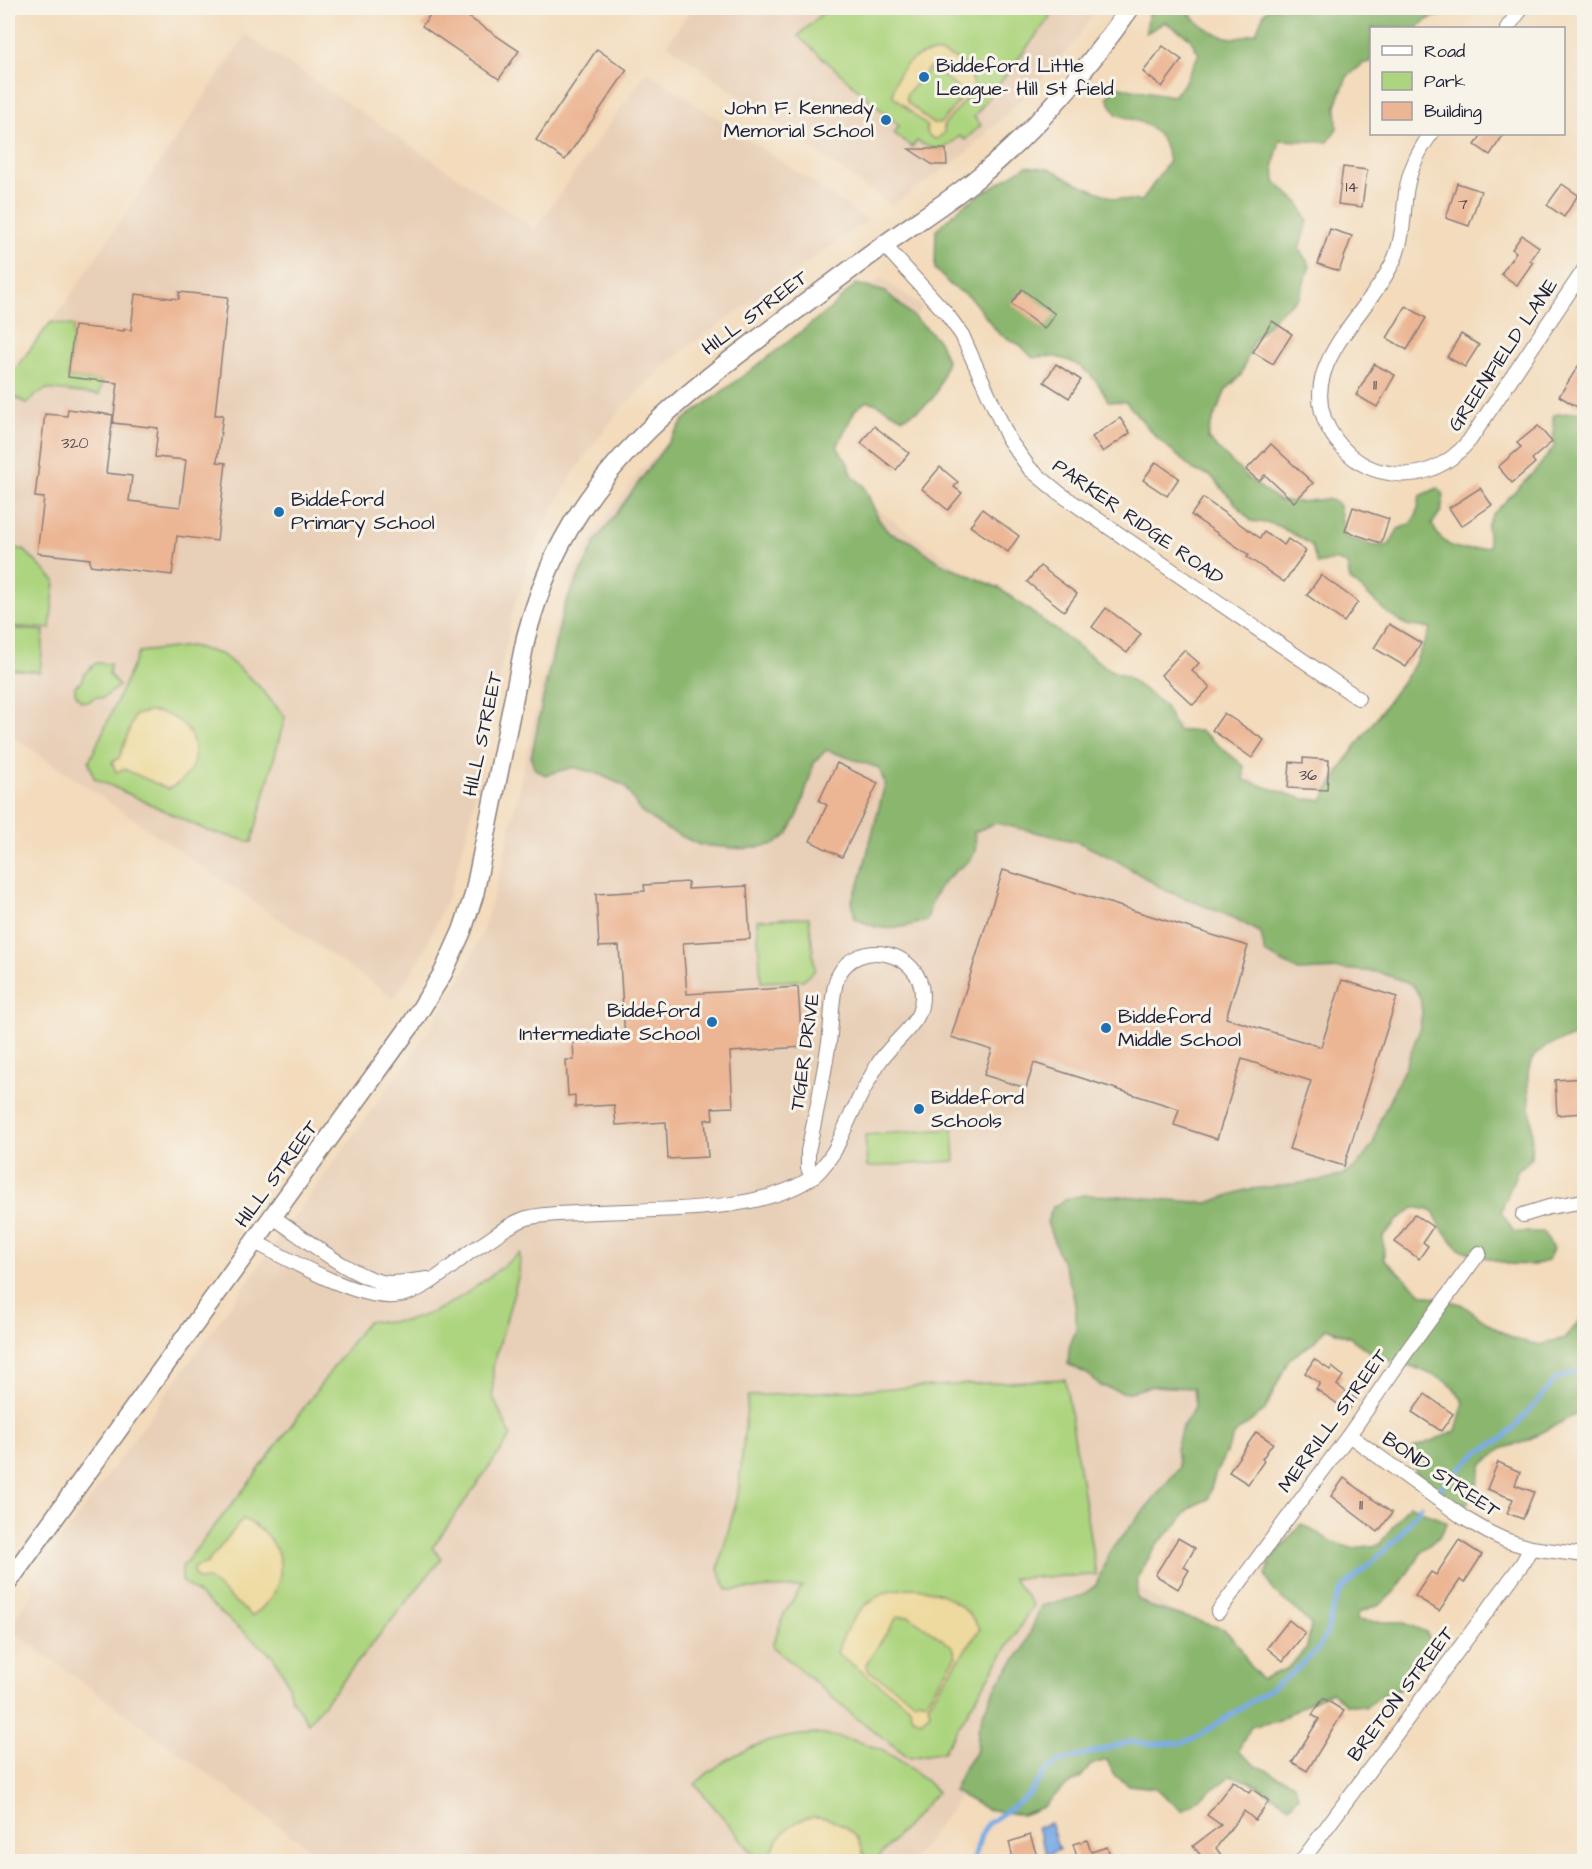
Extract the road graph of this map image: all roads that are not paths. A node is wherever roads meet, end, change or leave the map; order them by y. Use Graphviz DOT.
graph roads {
  1 [pos="1130,8"];
  2 [pos="1522,8"];
  3 [pos="1508,27"];
  4 [pos="1430,135"];
  5 [pos="884,245"];
  6 [pos="1584,270"];
  7 [pos="1358,698"];
  8 [pos="812,1177"];
  9 [pos="1584,1201"];
  10 [pos="1523,1215"];
  11 [pos="273,1217"];
  12 [pos="255,1242"];
  13 [pos="1479,1253"];
  14 [pos="436,1278"];
  15 [pos="1349,1435"];
  16 [pos="1531,1548"];
  17 [pos="1584,1555"];
  18 [pos="8,1582"];
  19 [pos="1218,1612"];
  20 [pos="1300,1862"];
  1 -- 5 [label="street, HILL STREET"];
  2 -- 3 [label="street"];
  4 -- 6 [label="street, GREENFIELD LANE"];
  5 -- 7 [label="street, PARKER RIDGE ROAD"];
  5 -- 11 [label="street, HILL STREET"];
  8 -- 8 [label="street, TIGER DRIVE"];
  8 -- 14 [label="street, TIGER DRIVE"];
  9 -- 10 [label="street"];
  11 -- 12 [label="street, HILL STREET"];
  11 -- 14 [label="street, TIGER DRIVE"];
  12 -- 14 [label="street, TIGER DRIVE"];
  12 -- 18 [label="street, HILL STREET"];
  13 -- 15 [label="street, MERRILL STREET"];
  15 -- 16 [label="street, BOND STREET"];
  15 -- 19 [label="street, MERRILL STREET"];
  16 -- 17 [label="street, BOND STREET"];
  16 -- 20 [label="street, BRETON STREET"];
}
